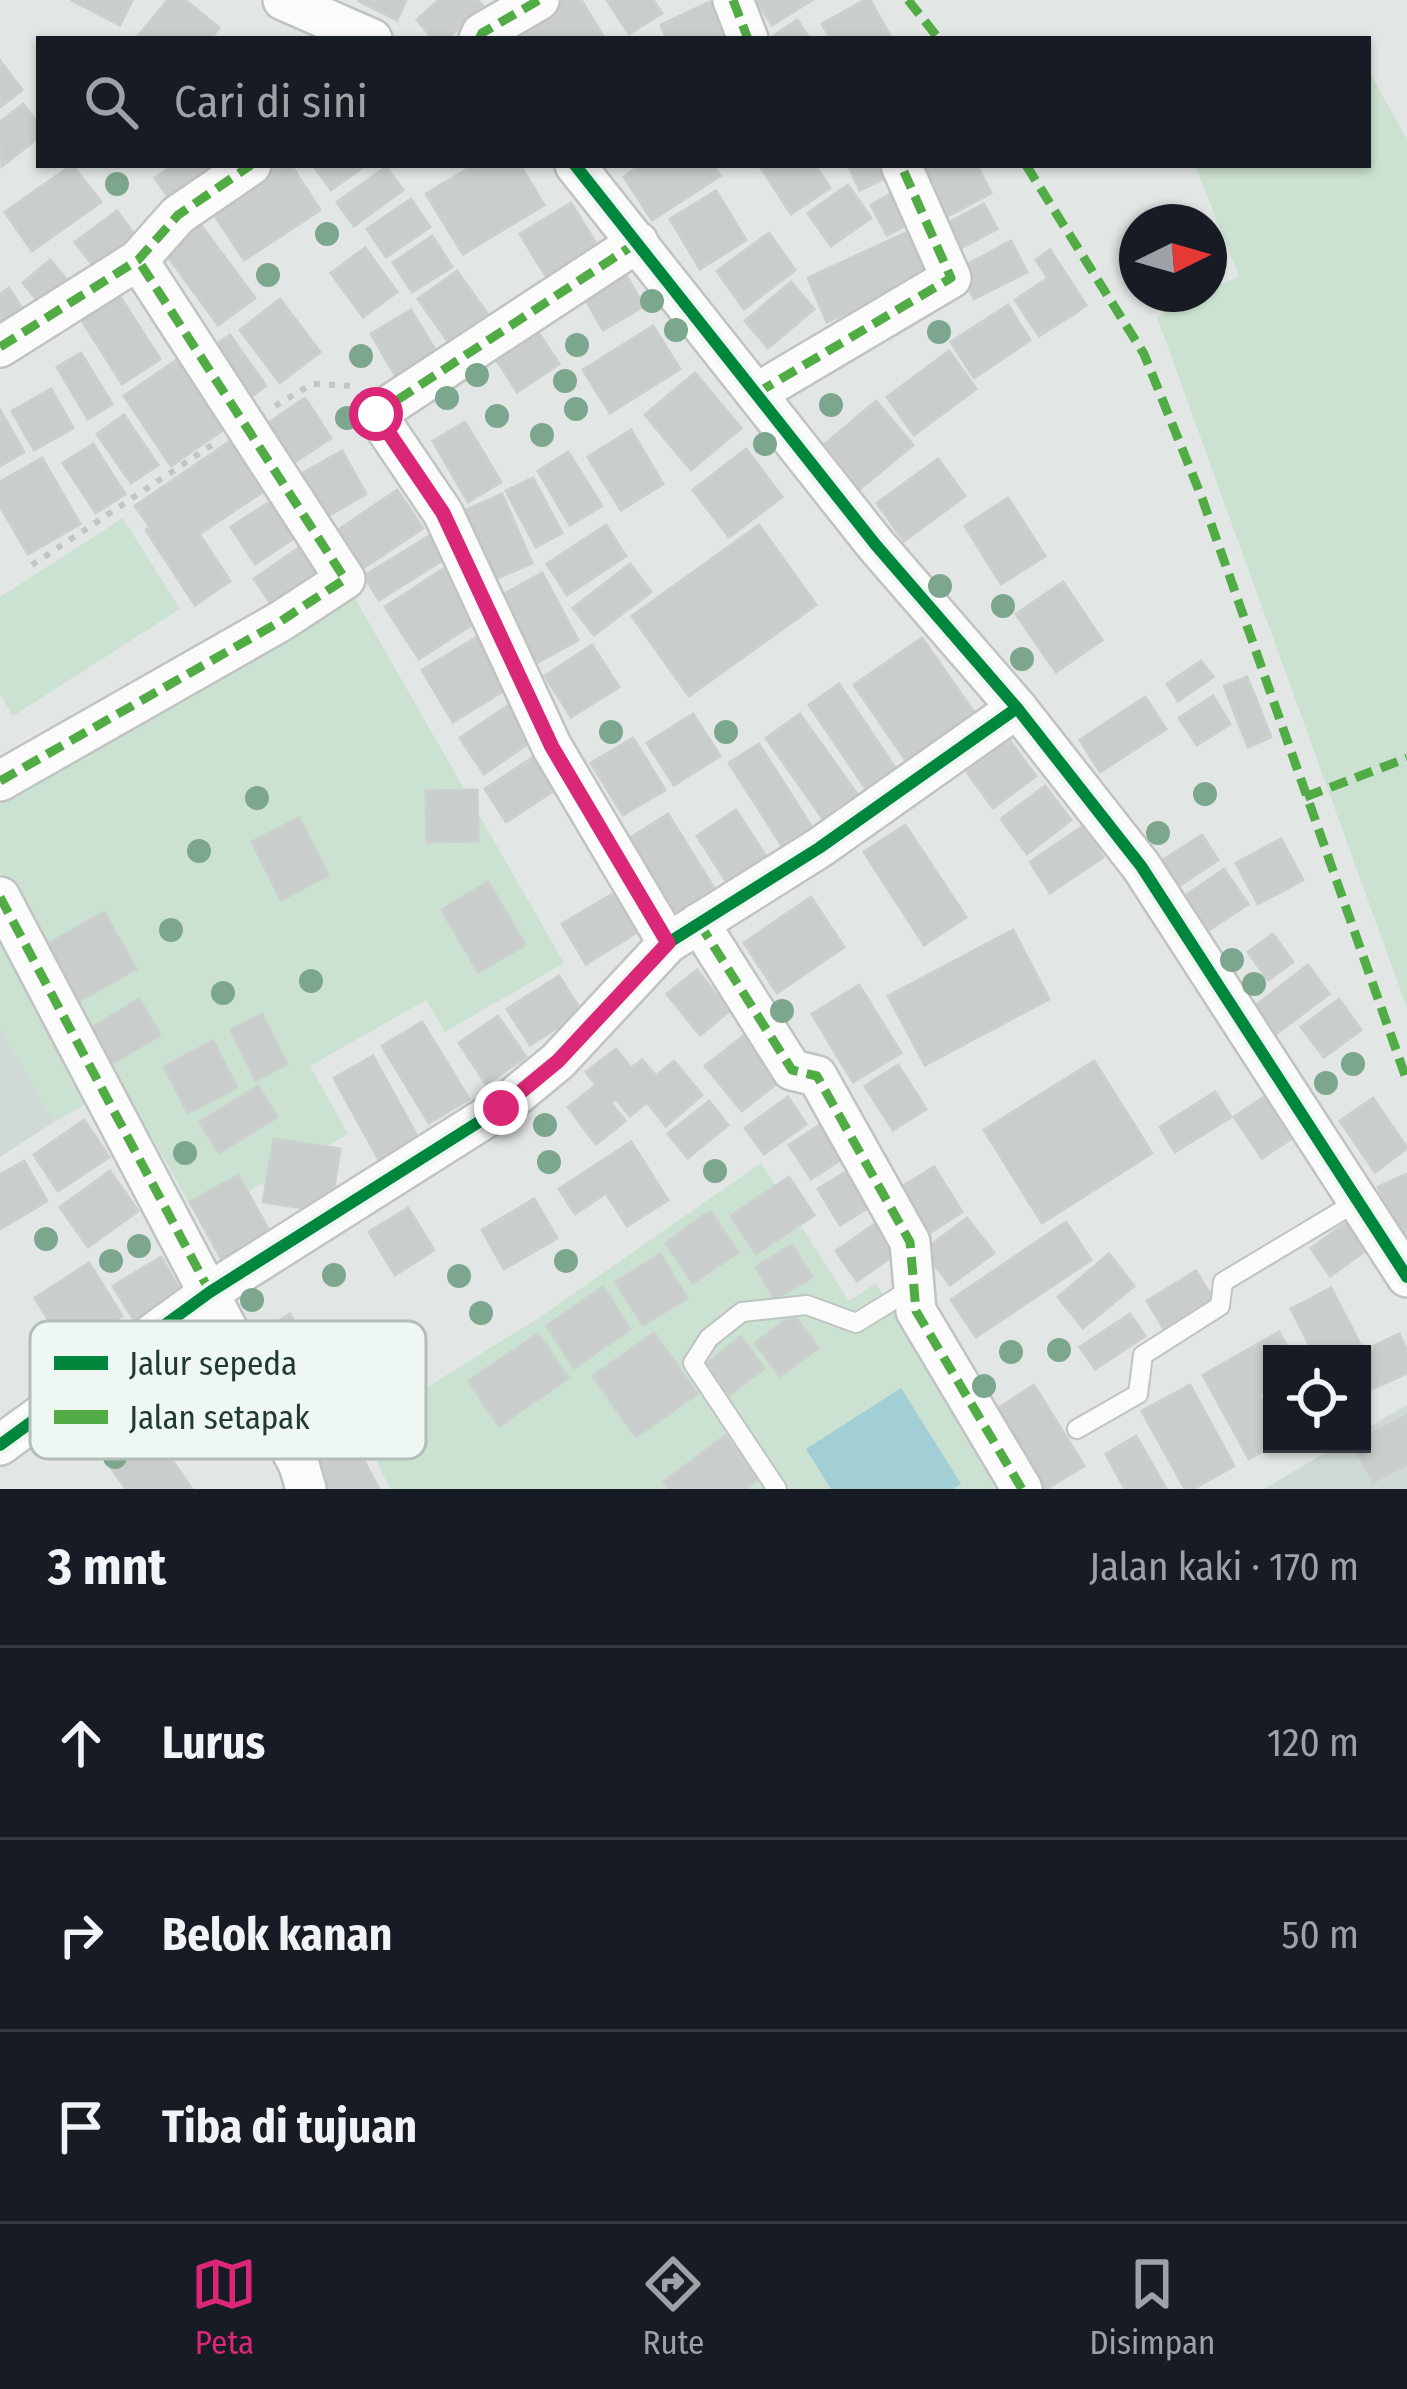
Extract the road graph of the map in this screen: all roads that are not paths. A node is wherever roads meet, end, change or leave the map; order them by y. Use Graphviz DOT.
graph roads {
  1 [pos="283,0"];
  2 [pos="539,0"];
  3 [pos="733,0"];
  4 [pos="365,36"];
  5 [pos="484,36"];
  6 [pos="747,36"];
  7 [pos="247,168"];
  8 [pos="577,168"];
  9 [pos="902,168"];
  10 [pos="638,242"];
  11 [pos="138,260"];
  12 [pos="0,346"];
  13 [pos="757,393"];
  14 [pos="1017,707"];
  15 [pos="0,781"];
  16 [pos="0,897"];
  17 [pos="684,933"];
  18 [pos="1358,1201"];
  19 [pos="1407,1277"];
  20 [pos="914,1288"];
  21 [pos="210,1292"];
  22 [pos="170,1321"];
  23 [pos="225,1321"];
  24 [pos="30,1423"];
  25 [pos="1077,1429"];
  26 [pos="0,1445"];
  27 [pos="295,1459"];
  28 [pos="306,1489"];
  29 [pos="777,1489"];
  30 [pos="1022,1489"];
  1 -- 4 [label="street"];
  2 -- 5 [label="street"];
  3 -- 6 [label="street"];
  7 -- 11 [label="street"];
  8 -- 10 [label="street"];
  9 -- 13 [label="street"];
  10 -- 13 [label="street"];
  10 -- 17 [label="street"];
  11 -- 12 [label="street"];
  11 -- 15 [label="street"];
  13 -- 14 [label="street"];
  14 -- 17 [label="street"];
  14 -- 18 [label="street"];
  16 -- 21 [label="street"];
  17 -- 20 [label="street"];
  17 -- 21 [label="street"];
  18 -- 19 [label="street"];
  18 -- 25 [label="lane"];
  20 -- 29 [label="lane"];
  20 -- 30 [label="street"];
  21 -- 22 [label="street"];
  21 -- 23 [label="street"];
  24 -- 26 [label="street"];
  27 -- 28 [label="street"];
}
